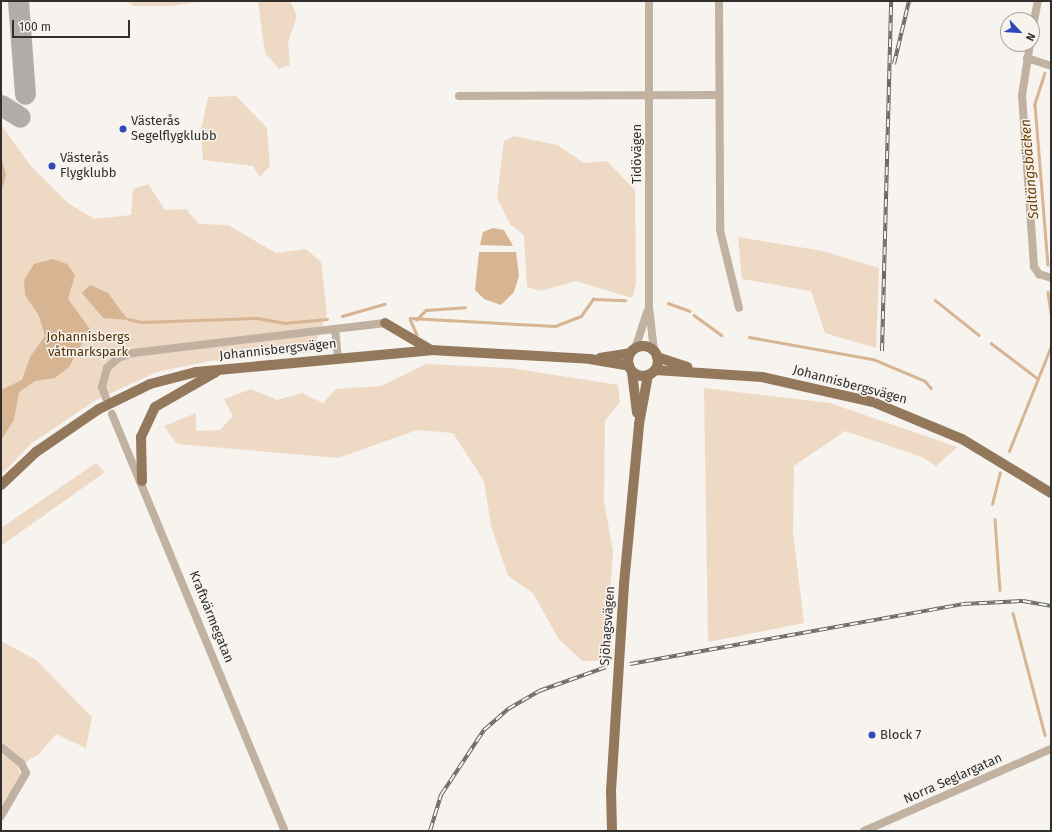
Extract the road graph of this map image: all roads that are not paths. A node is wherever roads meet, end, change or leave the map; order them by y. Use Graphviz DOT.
graph roads {
  1 [pos="649,1"];
  2 [pos="719,1"];
  3 [pos="1038,1"];
  4 [pos="1036,12"];
  5 [pos="1028,52"];
  6 [pos="1027,58"];
  7 [pos="1051,66"];
  8 [pos="649,95"];
  9 [pos="719,95"];
  10 [pos="459,96"];
  11 [pos="1051,278"];
  12 [pos="649,307"];
  13 [pos="739,308"];
  14 [pos="384,323"];
  15 [pos="335,330"];
  16 [pos="431,350"];
  17 [pos="633,351"];
  18 [pos="655,354"];
  19 [pos="338,357"];
  20 [pos="590,359"];
  21 [pos="225,368"];
  22 [pos="630,369"];
  23 [pos="696,370"];
  24 [pos="652,372"];
  25 [pos="106,398"];
  26 [pos="112,414"];
  27 [pos="639,424"];
  28 [pos="142,481"];
  29 [pos="1,485"];
  30 [pos="1050,493"];
  31 [pos="1,747"];
  32 [pos="1051,749"];
  33 [pos="1,816"];
  34 [pos="285,831"];
  35 [pos="612,831"];
  36 [pos="864,831"];
  1 -- 8 [label="street, Tidövägen"];
  2 -- 9 [label="street"];
  3 -- 4 [label="street"];
  5 -- 6 [label="street"];
  6 -- 7 [label="street"];
  6 -- 11 [label="street"];
  8 -- 9 [label="street"];
  8 -- 10 [label="street"];
  8 -- 12 [label="street, Tidövägen"];
  9 -- 13 [label="street"];
  12 -- 17 [label="street, Tidövägen"];
  12 -- 18 [label="street, Tidövägen"];
  14 -- 15 [label="street"];
  14 -- 16 [label="main road"];
  15 -- 19 [label="street"];
  15 -- 25 [label="street"];
  16 -- 19 [label="main road, Johannisbergsvägen"];
  16 -- 20 [label="main road, Johannisbergsvägen"];
  17 -- 18 [label="main road, Johannisbergsvägen"];
  17 -- 20 [label="main road, Johannisbergsvägen"];
  17 -- 22 [label="main road, Sjöhagsvägen"];
  18 -- 23 [label="main road, Johannisbergsvägen"];
  18 -- 24 [label="main road, Sjöhagsvägen"];
  19 -- 21 [label="main road, Johannisbergsvägen"];
  20 -- 22 [label="main road, Johannisbergsvägen"];
  21 -- 28 [label="main road"];
  21 -- 29 [label="main road, Johannisbergsvägen"];
  22 -- 24 [label="main road, Johannisbergsvägen"];
  22 -- 27 [label="main road, Sjöhagsvägen"];
  23 -- 24 [label="main road, Johannisbergsvägen"];
  23 -- 30 [label="main road, Johannisbergsvägen"];
  24 -- 27 [label="main road, Sjöhagsvägen"];
  26 -- 28 [label="street, Kraftvärmegatan"];
  27 -- 35 [label="main road, Sjöhagsvägen"];
  28 -- 34 [label="street, Kraftvärmegatan"];
  31 -- 33 [label="street"];
  32 -- 36 [label="street, Norra Seglargatan"];
}
